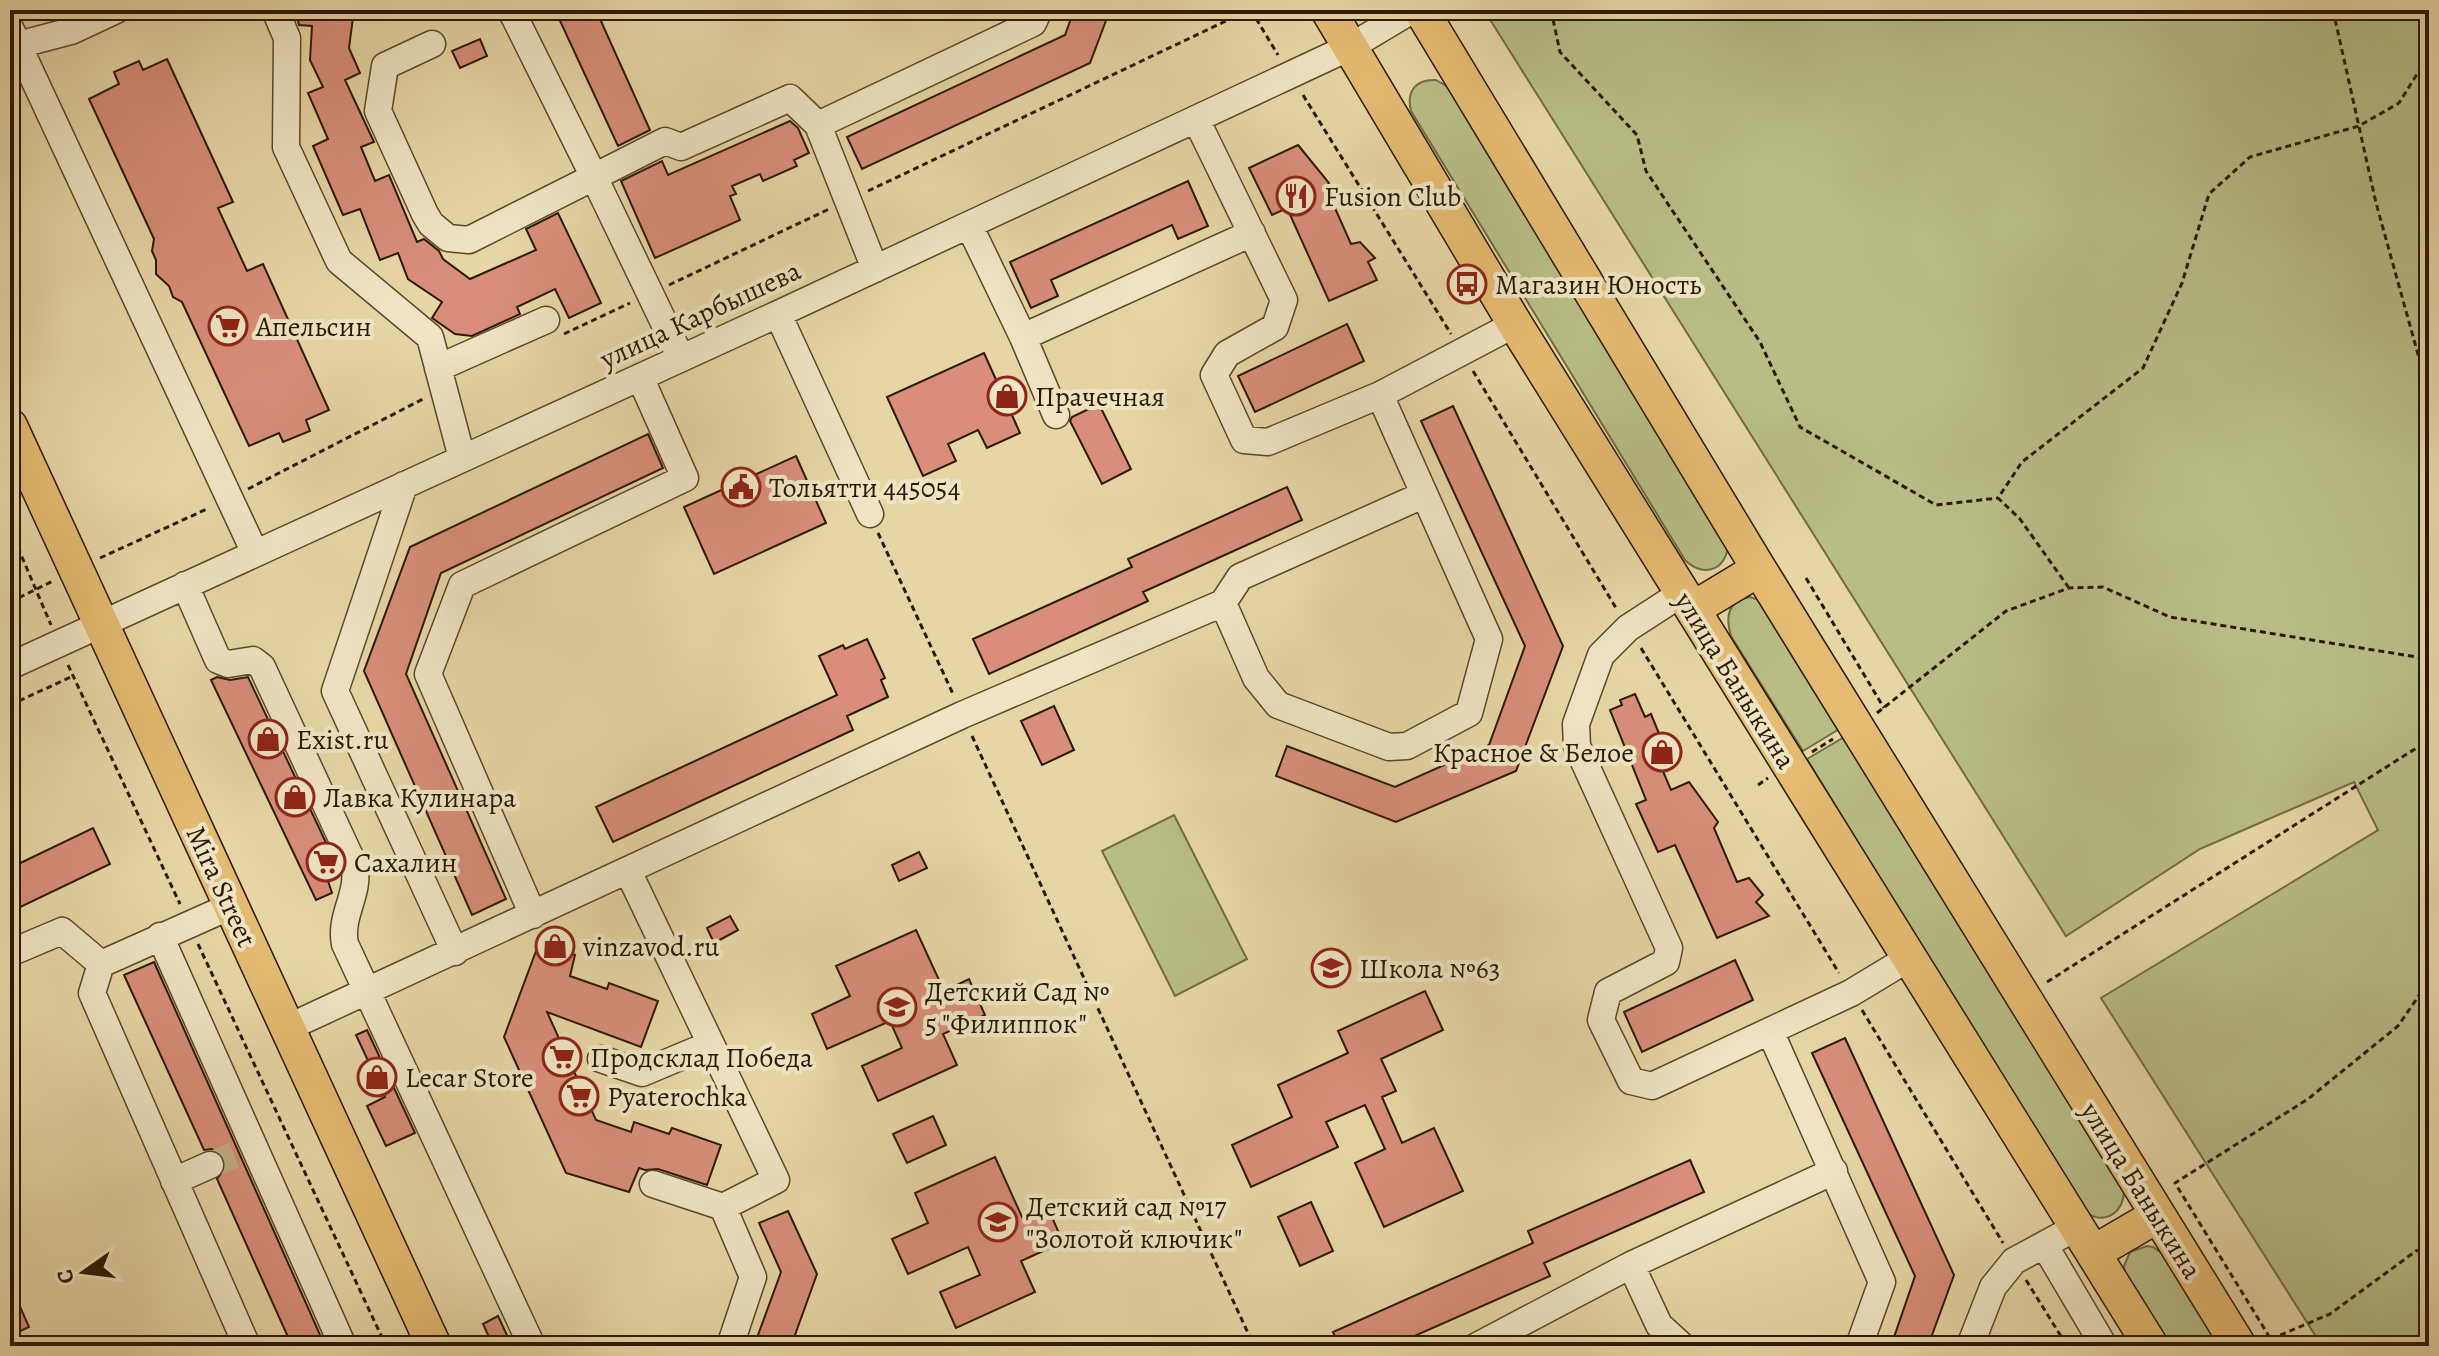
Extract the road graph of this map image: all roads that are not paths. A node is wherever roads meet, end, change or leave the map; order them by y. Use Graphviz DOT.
graph roads {
  1 [pos="116,10"];
  2 [pos="275,10"];
  3 [pos="511,10"];
  4 [pos="1039,10"];
  5 [pos="1328,10"];
  6 [pos="1412,10"];
  7 [pos="1421,10"];
  8 [pos="12,40"];
  9 [pos="432,44"];
  10 [pos="1350,47"];
  11 [pos="1196,119"];
  12 [pos="818,125"];
  13 [pos="594,177"];
  14 [pos="969,225"];
  15 [pos="1252,233"];
  16 [pos="875,269"];
  17 [pos="778,314"];
  18 [pos="546,320"];
  19 [pos="1515,324"];
  20 [pos="1023,337"];
  21 [pos="681,358"];
  22 [pos="438,368"];
  23 [pos="640,377"];
  24 [pos="1380,395"];
  25 [pos="1056,415"];
  26 [pos="10,426"];
  27 [pos="462,458"];
  28 [pos="404,485"];
  29 [pos="1423,495"];
  30 [pos="870,514"];
  31 [pos="255,553"];
  32 [pos="1759,569"];
  33 [pos="185,585"];
  34 [pos="1687,601"];
  35 [pos="1223,603"];
  36 [pos="101,623"];
  37 [pos="10,666"];
  38 [pos="628,871"];
  39 [pos="231,906"];
  40 [pos="533,915"];
  41 [pos="160,936"];
  42 [pos="455,952"];
  43 [pos="10,953"];
  44 [pos="1909,958"];
  45 [pos="101,964"];
  46 [pos="367,992"];
  47 [pos="287,1028"];
  48 [pos="1770,1031"];
  49 [pos="711,1044"];
  50 [pos="601,1059"];
  51 [pos="210,1165"];
  52 [pos="1834,1171"];
  53 [pos="174,1181"];
  54 [pos="653,1184"];
  55 [pos="723,1207"];
  56 [pos="2158,1215"];
  57 [pos="2085,1240"];
  58 [pos="2045,1246"];
  59 [pos="1631,1265"];
  60 [pos="2255,1343"];
  61 [pos="247,1346"];
  62 [pos="343,1346"];
  63 [pos="434,1346"];
  64 [pos="532,1346"];
  65 [pos="730,1346"];
  66 [pos="1477,1346"];
  67 [pos="1682,1346"];
  68 [pos="1859,1346"];
  69 [pos="1970,1346"];
  70 [pos="2104,1346"];
  71 [pos="2151,1346"];
  1 -- 8 [label="street"];
  2 -- 22 [label="street"];
  3 -- 13 [label="street"];
  4 -- 12 [label="street"];
  5 -- 10 [label="main road, улица Баныкина"];
  6 -- 10 [label="street, улица Карбышева"];
  7 -- 32 [label="main road, улица Баныкина"];
  8 -- 31 [label="street"];
  9 -- 13 [label="street"];
  10 -- 11 [label="street, улица Карбышева"];
  10 -- 19 [label="main road, улица Баныкина"];
  11 -- 14 [label="street, улица Карбышева"];
  11 -- 15 [label="street"];
  12 -- 13 [label="street"];
  12 -- 16 [label="street"];
  13 -- 21 [label="street"];
  14 -- 16 [label="street, улица Карбышева"];
  14 -- 20 [label="street"];
  15 -- 20 [label="street"];
  15 -- 24 [label="street"];
  16 -- 17 [label="street, улица Карбышева"];
  17 -- 21 [label="street, улица Карбышева"];
  17 -- 30 [label="street"];
  18 -- 22 [label="street"];
  19 -- 24 [label="street"];
  19 -- 34 [label="main road, улица Баныкина"];
  20 -- 25 [label="street"];
  21 -- 23 [label="street, улица Карбышева"];
  22 -- 27 [label="street"];
  23 -- 27 [label="street, улица Карбышева"];
  23 -- 40 [label="street"];
  24 -- 29 [label="street"];
  26 -- 36 [label="main road, Mira Street"];
  27 -- 28 [label="street, улица Карбышева"];
  28 -- 31 [label="street, улица Карбышева"];
  28 -- 42 [label="street"];
  29 -- 35 [label="street"];
  29 -- 35 [label="street"];
  31 -- 33 [label="street, улица Карбышева"];
  32 -- 34 [label="main road"];
  32 -- 56 [label="main road, улица Баныкина"];
  33 -- 36 [label="street, улица Карбышева"];
  33 -- 46 [label="street"];
  34 -- 44 [label="main road, улица Баныкина"];
  34 -- 48 [label="street"];
  35 -- 38 [label="street"];
  36 -- 37 [label="street, улица Карбышева"];
  36 -- 39 [label="main road, Mira Street"];
  38 -- 40 [label="street"];
  38 -- 49 [label="street"];
  39 -- 41 [label="street"];
  39 -- 47 [label="main road, Mira Street"];
  40 -- 42 [label="street"];
  41 -- 45 [label="street"];
  41 -- 62 [label="street"];
  42 -- 46 [label="street"];
  43 -- 45 [label="street"];
  44 -- 48 [label="street"];
  44 -- 57 [label="main road, улица Баныкина"];
  45 -- 53 [label="street"];
  46 -- 47 [label="street"];
  46 -- 64 [label="street"];
  47 -- 63 [label="main road, Mira Street"];
  48 -- 52 [label="street"];
  49 -- 50 [label="street"];
  49 -- 55 [label="street"];
  51 -- 53 [label="street"];
  52 -- 59 [label="street"];
  52 -- 68 [label="street"];
  53 -- 61 [label="street"];
  54 -- 55 [label="street"];
  55 -- 65 [label="street"];
  56 -- 57 [label="main road"];
  56 -- 60 [label="main road, улица Баныкина"];
  57 -- 58 [label="street"];
  57 -- 71 [label="main road, улица Баныкина"];
  58 -- 69 [label="street"];
  58 -- 70 [label="street"];
  59 -- 66 [label="street"];
  59 -- 67 [label="street"];
}
